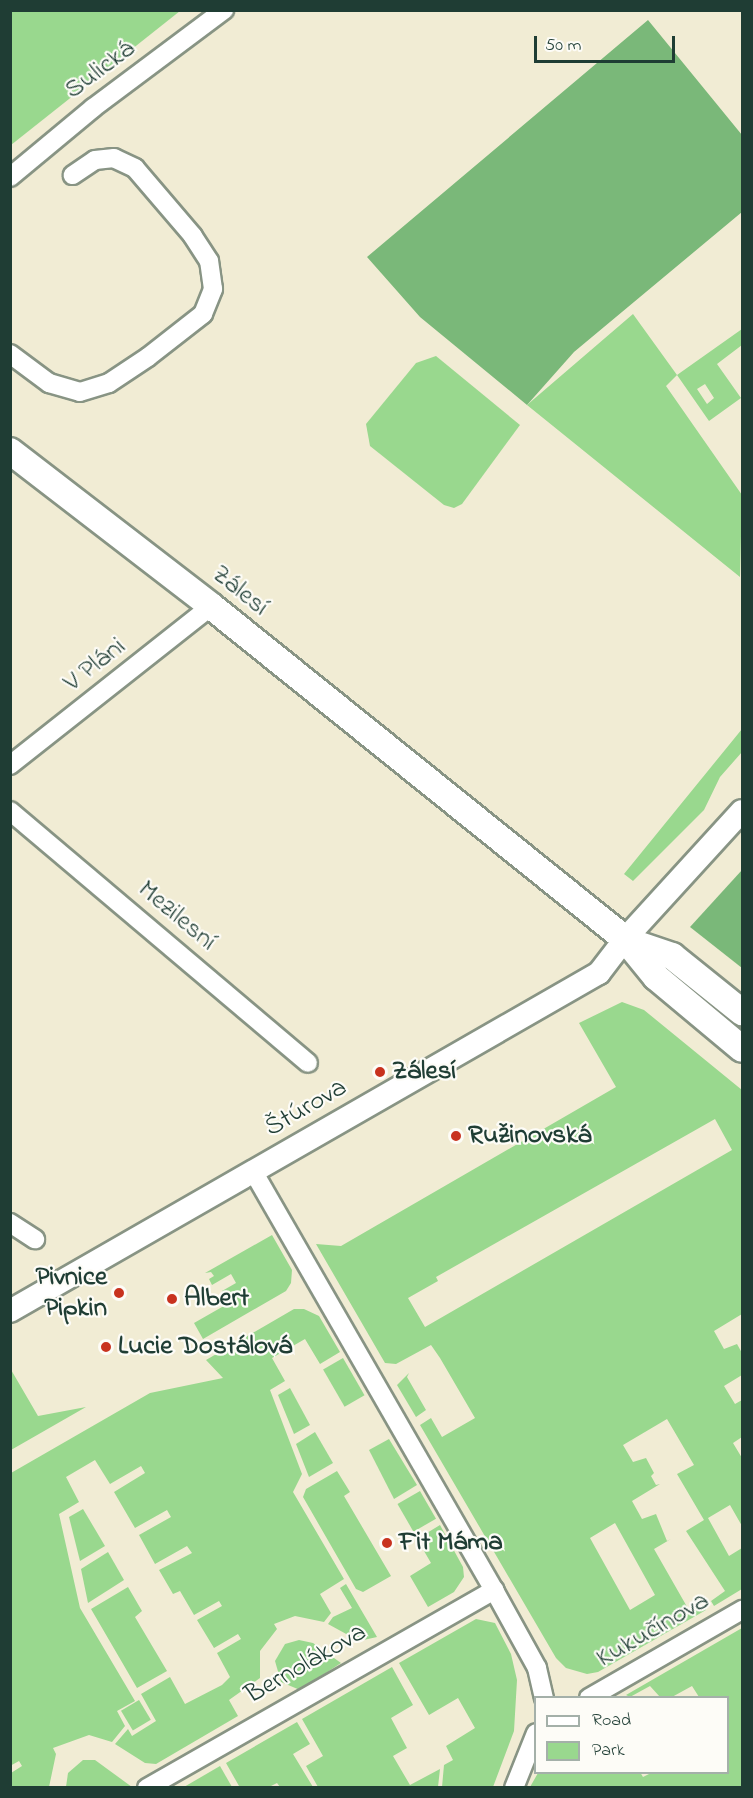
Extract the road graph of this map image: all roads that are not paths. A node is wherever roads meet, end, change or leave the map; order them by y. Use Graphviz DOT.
graph roads {
  1 [pos="224,10"];
  2 [pos="73,175"];
  3 [pos="10,177"];
  4 [pos="10,354"];
  5 [pos="10,451"];
  6 [pos="212,606"];
  7 [pos="10,765"];
  8 [pos="742,811"];
  9 [pos="10,812"];
  10 [pos="625,939"];
  11 [pos="742,1012"];
  12 [pos="742,1049"];
  13 [pos="308,1063"];
  14 [pos="253,1171"];
  15 [pos="10,1223"];
  16 [pos="35,1239"];
  17 [pos="10,1311"];
  18 [pos="495,1590"];
  19 [pos="742,1610"];
  20 [pos="544,1696"];
  21 [pos="592,1696"];
  22 [pos="534,1738"];
  23 [pos="147,1788"];
  24 [pos="514,1788"];
  1 -- 3 [label="street, Sulická"];
  2 -- 4 [label="street"];
  5 -- 6 [label="main road, Zálesí"];
  6 -- 7 [label="street, V Pláni"];
  6 -- 10 [label="main road, Zálesí"];
  8 -- 10 [label="street, Štúrova"];
  9 -- 13 [label="street, Mezilesní"];
  10 -- 11 [label="main road, Zálesí"];
  10 -- 12 [label="main road, Zálesí"];
  10 -- 14 [label="street, Štúrova"];
  14 -- 17 [label="street, Štúrova"];
  14 -- 18 [label="street"];
  15 -- 16 [label="street"];
  18 -- 20 [label="street"];
  18 -- 23 [label="street, Bernolákova"];
  19 -- 21 [label="street, Kukučínova"];
  22 -- 24 [label="street"];
}
